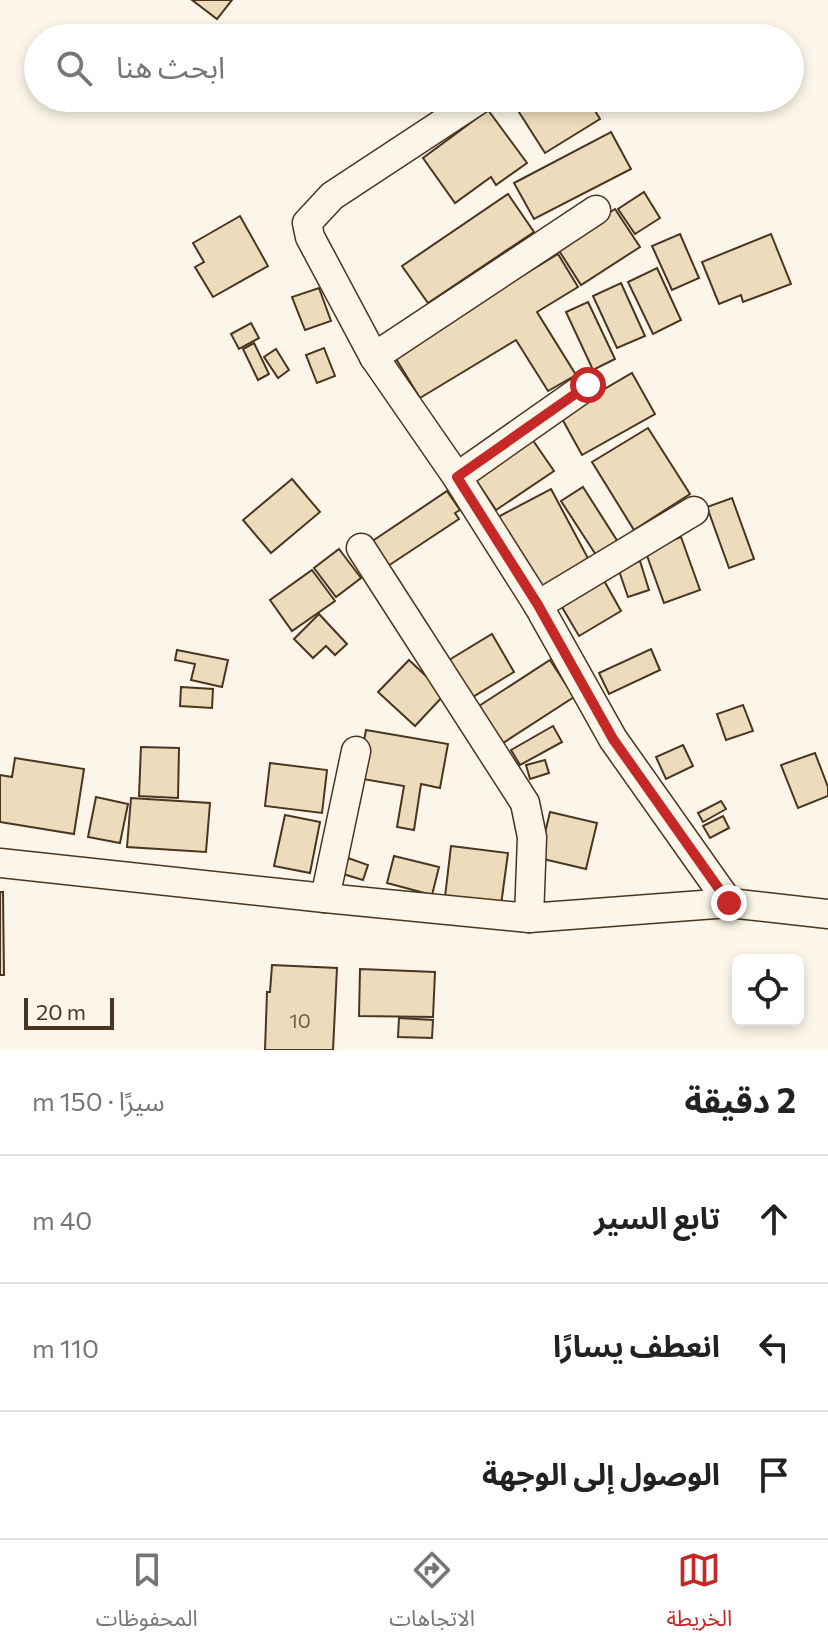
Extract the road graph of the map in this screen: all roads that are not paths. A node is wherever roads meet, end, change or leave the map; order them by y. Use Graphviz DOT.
graph roads {
  1 [pos="460,112"];
  2 [pos="596,210"];
  3 [pos="374,357"];
  4 [pos="588,385"];
  5 [pos="457,477"];
  6 [pos="694,511"];
  7 [pos="361,548"];
  8 [pos="538,605"];
  9 [pos="356,751"];
  10 [pos="0,863"];
  11 [pos="325,898"];
  12 [pos="729,903"];
  13 [pos="828,914"];
  14 [pos="529,918"];
  1 -- 3 [label="street"];
  2 -- 3 [label="street"];
  3 -- 5 [label="street"];
  4 -- 5 [label="street"];
  5 -- 8 [label="street"];
  6 -- 8 [label="street"];
  7 -- 14 [label="street"];
  8 -- 12 [label="street"];
  9 -- 11 [label="street"];
  10 -- 11 [label="street"];
  11 -- 14 [label="street"];
  12 -- 13 [label="street"];
  12 -- 14 [label="street"];
}
